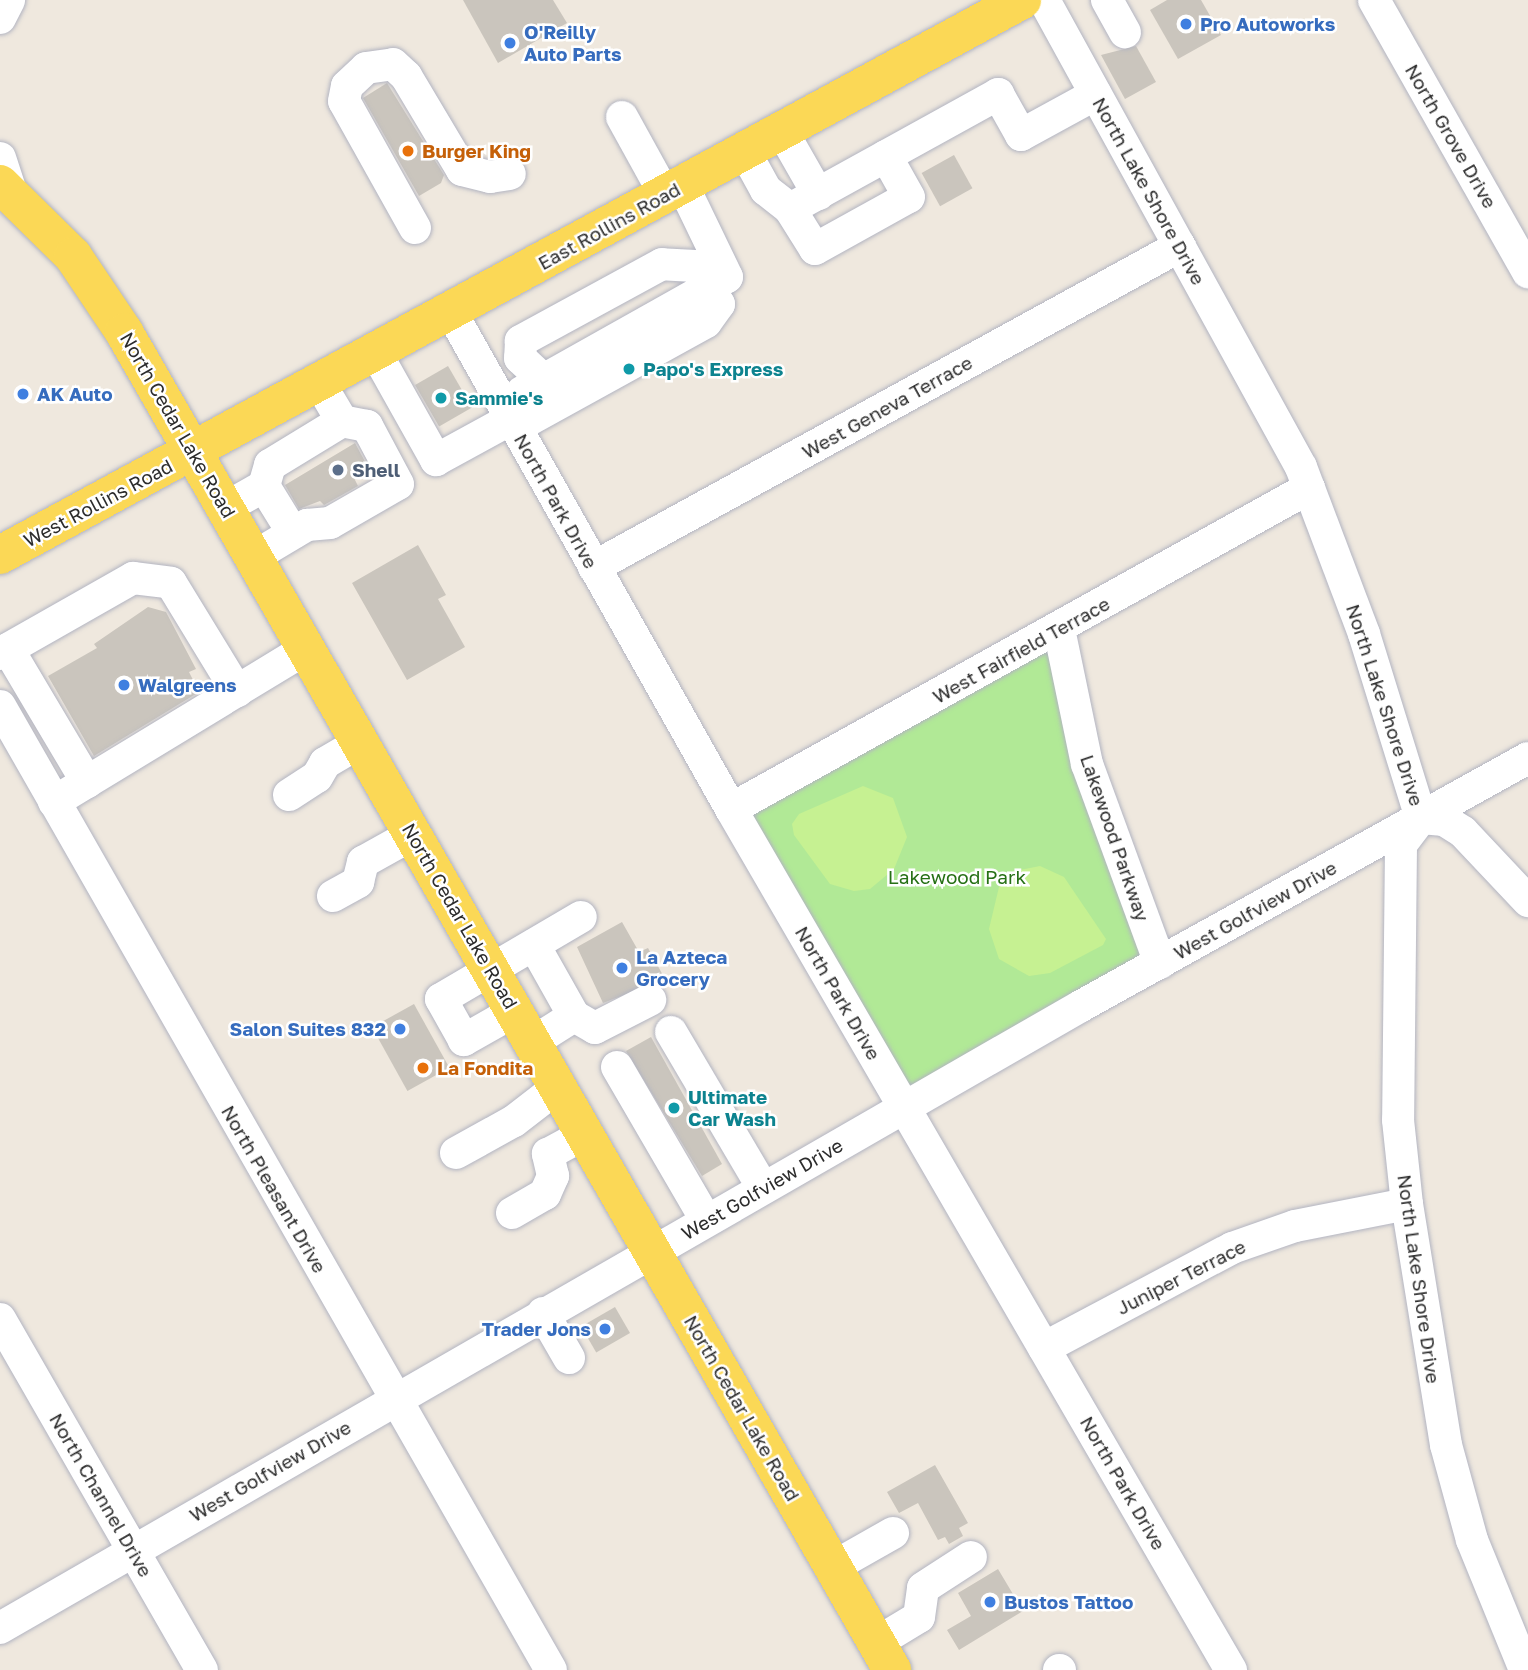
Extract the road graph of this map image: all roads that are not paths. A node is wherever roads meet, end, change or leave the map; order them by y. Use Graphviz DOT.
graph roads {
  1 [pos="9,0"];
  2 [pos="1022,0"];
  3 [pos="1044,0"];
  4 [pos="1107,0"];
  5 [pos="1374,0"];
  6 [pos="0,18"];
  7 [pos="1125,32"];
  8 [pos="1096,94"];
  9 [pos="622,117"];
  10 [pos="782,131"];
  11 [pos="745,152"];
  12 [pos="886,156"];
  13 [pos="0,158"];
  14 [pos="510,174"];
  15 [pos="6,190"];
  16 [pos="674,190"];
  17 [pos="818,194"];
  18 [pos="790,209"];
  19 [pos="415,228"];
  20 [pos="1180,246"];
  21 [pos="1528,272"];
  22 [pos="712,290"];
  23 [pos="451,312"];
  24 [pos="376,353"];
  25 [pos="544,376"];
  26 [pos="320,384"];
  27 [pos="510,417"];
  28 [pos="253,420"];
  29 [pos="342,421"];
  30 [pos="195,452"];
  31 [pos="271,473"];
  32 [pos="1310,488"];
  33 [pos="227,507"];
  34 [pos="293,533"];
  35 [pos="0,555"];
  36 [pos="255,556"];
  37 [pos="594,567"];
  38 [pos="1059,629"];
  39 [pos="307,648"];
  40 [pos="4,652"];
  41 [pos="237,691"];
  42 [pos="0,706"];
  43 [pos="361,742"];
  44 [pos="1528,758"];
  45 [pos="87,782"];
  46 [pos="289,795"];
  47 [pos="54,802"];
  48 [pos="731,809"];
  49 [pos="1421,818"];
  50 [pos="413,834"];
  51 [pos="333,896"];
  52 [pos="1528,901"];
  53 [pos="582,917"];
  54 [pos="534,945"];
  55 [pos="1160,963"];
  56 [pos="492,970"];
  57 [pos="650,1000"];
  58 [pos="574,1016"];
  59 [pos="524,1027"];
  60 [pos="671,1032"];
  61 [pos="617,1067"];
  62 [pos="558,1087"];
  63 [pos="904,1107"];
  64 [pos="585,1134"];
  65 [pos="456,1153"];
  66 [pos="763,1188"];
  67 [pos="1407,1204"];
  68 [pos="512,1213"];
  69 [pos="706,1220"];
  70 [pos="652,1251"];
  71 [pos="543,1313"];
  72 [pos="0,1319"];
  73 [pos="1044,1348"];
  74 [pos="569,1358"];
  75 [pos="394,1398"];
  76 [pos="893,1533"];
  77 [pos="133,1550"];
  78 [pos="971,1557"];
  79 [pos="833,1567"];
  80 [pos="0,1628"];
  81 [pos="884,1656"];
  82 [pos="202,1670"];
  83 [pos="551,1670"];
  84 [pos="1231,1670"];
  85 [pos="1525,1670"];
  1 -- 6 [label="street"];
  2 -- 10 [label="main road, East Rollins Road"];
  3 -- 8 [label="street, North Lake Shore Drive"];
  4 -- 7 [label="street"];
  5 -- 21 [label="street, North Grove Drive"];
  8 -- 12 [label="street"];
  8 -- 20 [label="street, North Lake Shore Drive"];
  9 -- 16 [label="street"];
  10 -- 11 [label="main road, East Rollins Road"];
  10 -- 17 [label="street"];
  11 -- 16 [label="main road, East Rollins Road"];
  11 -- 18 [label="street"];
  12 -- 17 [label="street"];
  12 -- 18 [label="street"];
  13 -- 15 [label="street"];
  14 -- 19 [label="street"];
  15 -- 30 [label="main road, North Cedar Lake Road"];
  16 -- 22 [label="street"];
  16 -- 23 [label="main road, East Rollins Road"];
  17 -- 18 [label="street"];
  20 -- 32 [label="street, North Lake Shore Drive"];
  20 -- 37 [label="street, West Geneva Terrace"];
  22 -- 25 [label="street"];
  22 -- 25 [label="street"];
  22 -- 27 [label="street"];
  23 -- 24 [label="main road, East Rollins Road"];
  23 -- 27 [label="street, North Park Drive"];
  24 -- 26 [label="main road, East Rollins Road"];
  24 -- 27 [label="street"];
  25 -- 27 [label="street"];
  26 -- 28 [label="main road, East Rollins Road"];
  26 -- 29 [label="street"];
  27 -- 37 [label="street, North Park Drive"];
  28 -- 30 [label="main road, East Rollins Road"];
  28 -- 31 [label="street"];
  29 -- 31 [label="street"];
  29 -- 34 [label="street"];
  30 -- 33 [label="main road, North Cedar Lake Road"];
  30 -- 35 [label="main road, West Rollins Road"];
  31 -- 33 [label="street"];
  31 -- 34 [label="street"];
  32 -- 38 [label="street, West Fairfield Terrace"];
  32 -- 49 [label="street, North Lake Shore Drive"];
  33 -- 36 [label="main road, North Cedar Lake Road"];
  34 -- 36 [label="street"];
  36 -- 39 [label="main road, North Cedar Lake Road"];
  37 -- 48 [label="street, North Park Drive"];
  38 -- 48 [label="street, West Fairfield Terrace"];
  38 -- 55 [label="street, Lakewood Parkway"];
  39 -- 41 [label="street"];
  39 -- 43 [label="main road, North Cedar Lake Road"];
  40 -- 41 [label="street"];
  40 -- 45 [label="street"];
  41 -- 45 [label="street"];
  42 -- 47 [label="street, North Pleasant Drive"];
  43 -- 46 [label="street"];
  43 -- 50 [label="main road, North Cedar Lake Road"];
  44 -- 49 [label="street, West Golfview Drive"];
  45 -- 47 [label="street"];
  47 -- 75 [label="street, North Pleasant Drive"];
  48 -- 63 [label="street, North Park Drive"];
  49 -- 52 [label="street"];
  49 -- 55 [label="street, West Golfview Drive"];
  49 -- 67 [label="street, North Lake Shore Drive"];
  50 -- 51 [label="street"];
  50 -- 56 [label="main road, North Cedar Lake Road"];
  53 -- 54 [label="street"];
  54 -- 56 [label="street"];
  54 -- 58 [label="street"];
  55 -- 63 [label="street, West Golfview Drive"];
  56 -- 59 [label="main road, North Cedar Lake Road"];
  56 -- 59 [label="street"];
  57 -- 58 [label="street"];
  58 -- 59 [label="street"];
  59 -- 62 [label="main road, North Cedar Lake Road"];
  60 -- 66 [label="street"];
  61 -- 69 [label="street"];
  62 -- 64 [label="main road, North Cedar Lake Road"];
  62 -- 65 [label="street"];
  63 -- 66 [label="street, West Golfview Drive"];
  63 -- 73 [label="street, North Park Drive"];
  64 -- 68 [label="street"];
  64 -- 70 [label="main road, North Cedar Lake Road"];
  66 -- 69 [label="street, West Golfview Drive"];
  67 -- 73 [label="street, Juniper Terrace"];
  67 -- 85 [label="street, North Lake Shore Drive"];
  69 -- 70 [label="street, West Golfview Drive"];
  70 -- 71 [label="street, West Golfview Drive"];
  70 -- 79 [label="main road, North Cedar Lake Road"];
  71 -- 74 [label="street"];
  71 -- 75 [label="street, West Golfview Drive"];
  72 -- 77 [label="street, North Channel Drive"];
  73 -- 84 [label="street, North Park Drive"];
  75 -- 77 [label="street, West Golfview Drive"];
  75 -- 83 [label="street, North Pleasant Drive"];
  76 -- 79 [label="street"];
  77 -- 80 [label="street, West Golfview Drive"];
  77 -- 82 [label="street, North Channel Drive"];
  78 -- 81 [label="street"];
  79 -- 81 [label="main road, North Cedar Lake Road"];
}
